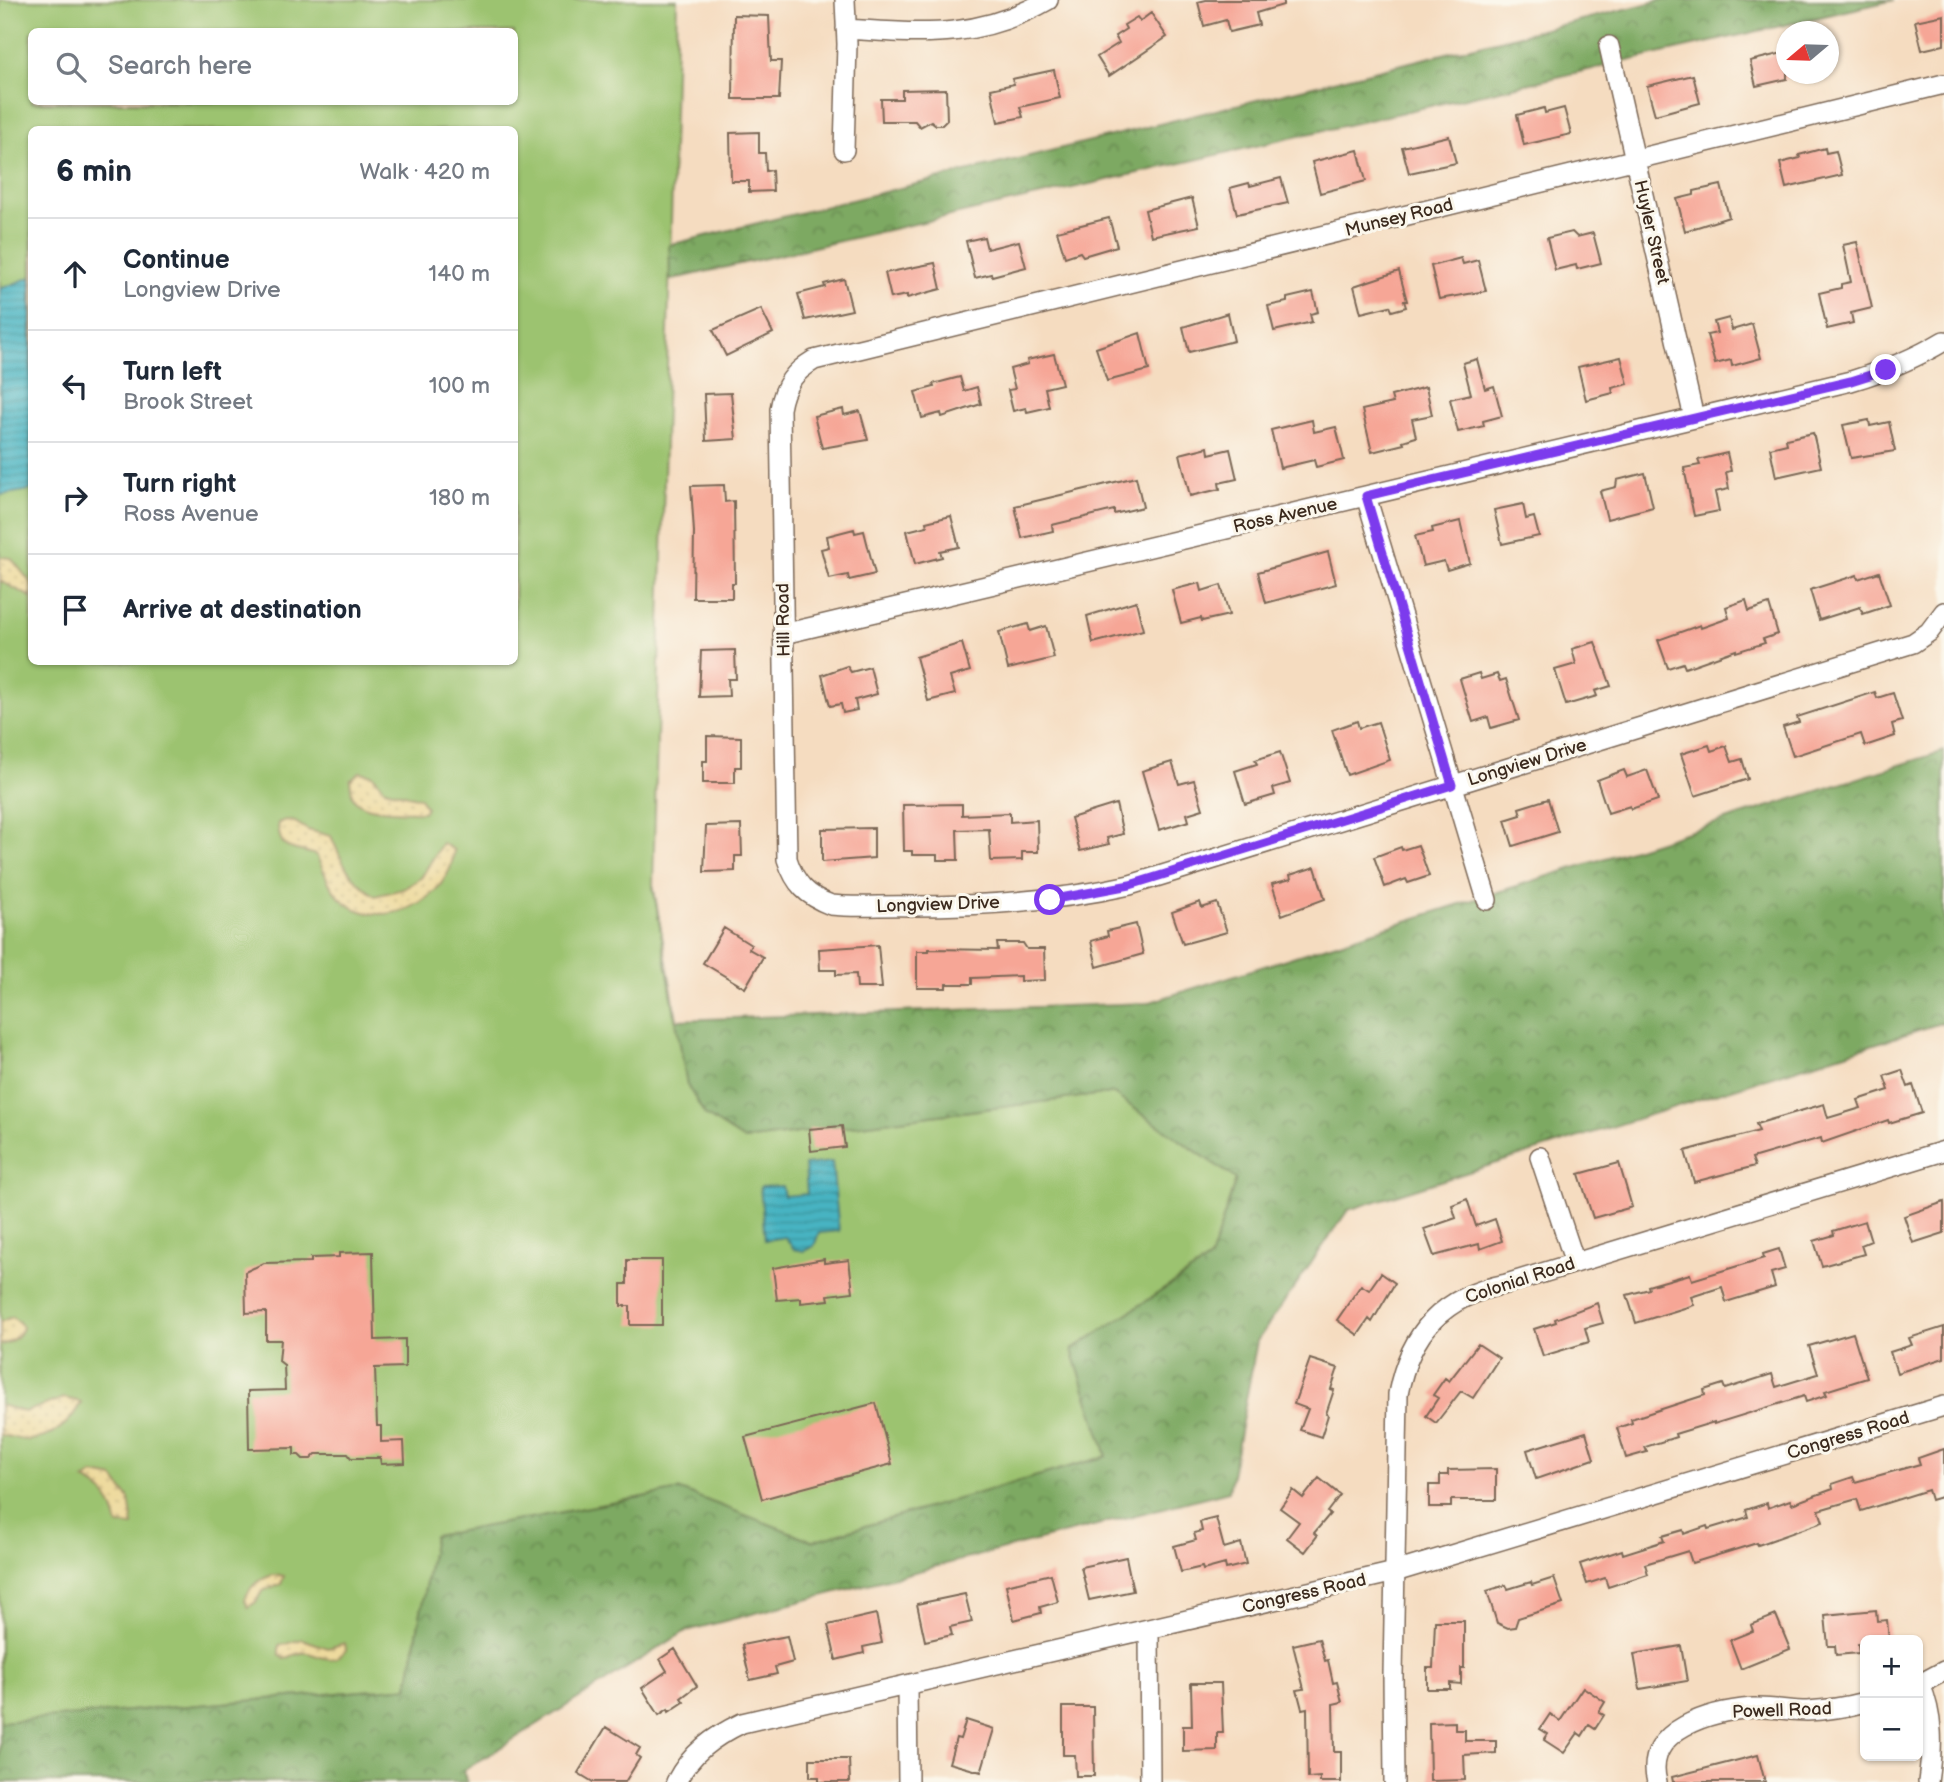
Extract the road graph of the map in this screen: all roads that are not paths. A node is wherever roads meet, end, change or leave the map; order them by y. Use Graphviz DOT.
graph roads {
  1 [pos="845,0"];
  2 [pos="1048,0"];
  3 [pos="846,29"];
  4 [pos="1609,46"];
  5 [pos="1944,84"];
  6 [pos="844,150"];
  7 [pos="1635,159"];
  8 [pos="1944,341"];
  9 [pos="789,382"];
  10 [pos="1694,418"];
  11 [pos="1366,496"];
  12 [pos="1944,612"];
  13 [pos="783,634"];
  14 [pos="1452,785"];
  15 [pos="787,859"];
  16 [pos="1487,900"];
  17 [pos="1944,1152"];
  18 [pos="1540,1157"];
  19 [pos="1575,1263"];
  20 [pos="1944,1406"];
  21 [pos="1395,1572"];
  22 [pos="1149,1629"];
  23 [pos="1944,1671"];
  24 [pos="1923,1682"];
  25 [pos="907,1685"];
  26 [pos="1923,1696"];
  27 [pos="1860,1703"];
  28 [pos="676,1782"];
  29 [pos="908,1782"];
  30 [pos="1150,1782"];
  31 [pos="1394,1782"];
  32 [pos="1657,1782"];
  33 [pos="1928,1782"];
  1 -- 3 [label="street"];
  2 -- 3 [label="street"];
  3 -- 6 [label="street"];
  4 -- 7 [label="street, Huyler Street"];
  5 -- 7 [label="street, Munsey Road"];
  7 -- 9 [label="street, Munsey Road"];
  7 -- 10 [label="street, Huyler Street"];
  8 -- 10 [label="street, Ross Avenue"];
  9 -- 13 [label="street, Hill Road"];
  10 -- 11 [label="street, Ross Avenue"];
  11 -- 13 [label="street, Ross Avenue"];
  11 -- 14 [label="street"];
  12 -- 14 [label="street, Longview Drive"];
  13 -- 15 [label="street, Hill Road"];
  14 -- 15 [label="street, Longview Drive"];
  14 -- 16 [label="street"];
  17 -- 19 [label="street, Colonial Road"];
  18 -- 19 [label="street"];
  19 -- 21 [label="street, Colonial Road"];
  20 -- 21 [label="street, Congress Road"];
  21 -- 22 [label="street, Congress Road"];
  21 -- 31 [label="street, Colonial Road"];
  22 -- 25 [label="street, Congress Road"];
  22 -- 30 [label="street"];
  23 -- 24 [label="street"];
  25 -- 28 [label="street, Congress Road"];
  25 -- 29 [label="street"];
  26 -- 33 [label="street"];
  27 -- 32 [label="street, Powell Road"];
}
